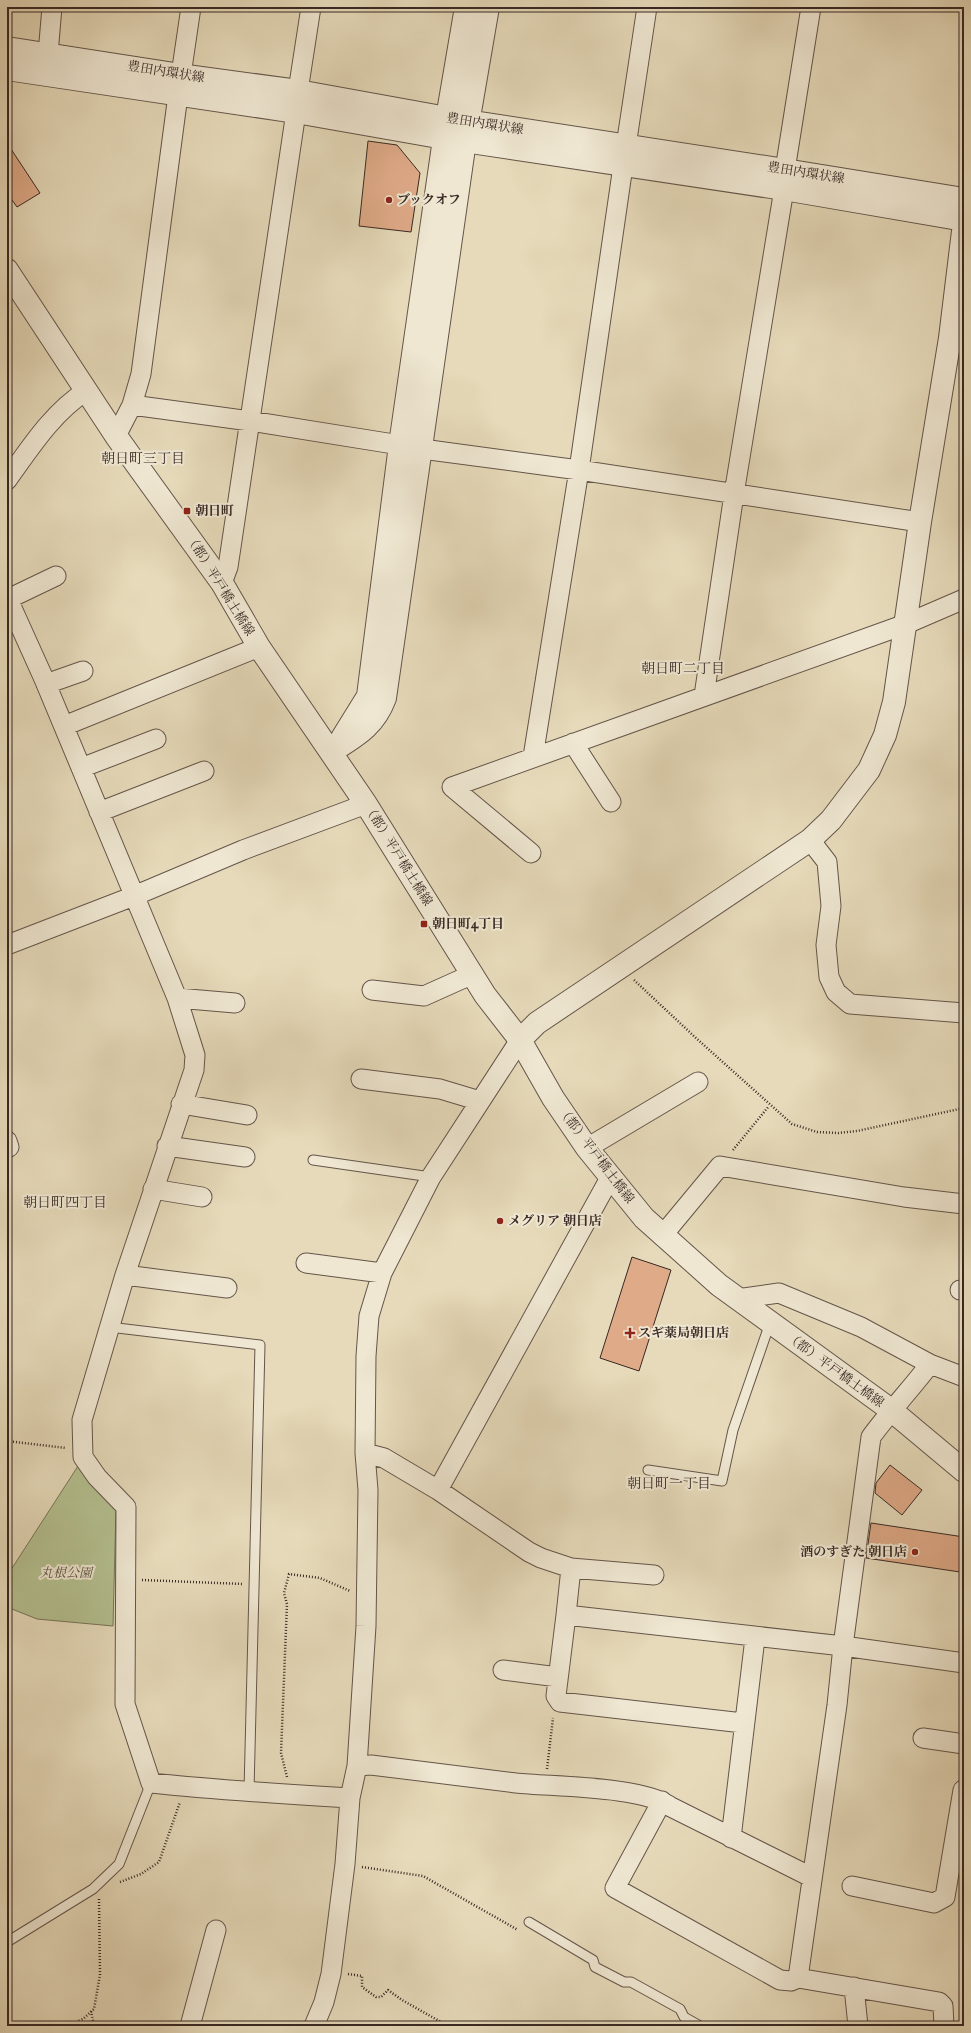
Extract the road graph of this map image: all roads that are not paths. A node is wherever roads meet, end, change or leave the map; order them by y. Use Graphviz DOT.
graph roads {
  1 [pos="52,7"];
  2 [pos="191,7"];
  3 [pos="311,7"];
  4 [pos="466,7"];
  5 [pos="488,7"];
  6 [pos="647,7"];
  7 [pos="811,7"];
  8 [pos="7,48"];
  9 [pos="48,54"];
  10 [pos="7,69"];
  11 [pos="179,85"];
  12 [pos="297,101"];
  13 [pos="446,128"];
  14 [pos="467,131"];
  15 [pos="624,156"];
  16 [pos="785,180"];
  17 [pos="964,199"];
  18 [pos="964,220"];
  19 [pos="964,223"];
  20 [pos="7,270"];
  21 [pos="86,391"];
  22 [pos="132,405"];
  23 [pos="250,421"];
  24 [pos="116,436"];
  25 [pos="400,445"];
  26 [pos="422,450"];
  27 [pos="579,470"];
  28 [pos="7,480"];
  29 [pos="734,494"];
  30 [pos="920,522"];
  31 [pos="56,576"];
  32 [pos="222,583"];
  33 [pos="8,598"];
  34 [pos="964,599"];
  35 [pos="906,624"];
  36 [pos="259,647"];
  37 [pos="83,671"];
  38 [pos="46,684"];
  39 [pos="704,696"];
  40 [pos="64,726"];
  41 [pos="156,739"];
  42 [pos="573,743"];
  43 [pos="331,752"];
  44 [pos="533,757"];
  45 [pos="81,768"];
  46 [pos="204,771"];
  47 [pos="611,802"];
  48 [pos="366,804"];
  49 [pos="99,812"];
  50 [pos="810,840"];
  51 [pos="531,853"];
  52 [pos="134,896"];
  53 [pos="7,945"];
  54 [pos="473,974"];
  55 [pos="372,990"];
  56 [pos="177,998"];
  57 [pos="235,1003"];
  58 [pos="964,1013"];
  59 [pos="520,1040"];
  60 [pos="361,1079"];
  61 [pos="698,1082"];
  62 [pos="480,1101"];
  63 [pos="181,1104"];
  64 [pos="247,1115"];
  65 [pos="7,1141"];
  66 [pos="167,1146"];
  67 [pos="7,1148"];
  68 [pos="587,1148"];
  69 [pos="245,1157"];
  70 [pos="313,1160"];
  71 [pos="611,1176"];
  72 [pos="431,1177"];
  73 [pos="153,1189"];
  74 [pos="202,1196"];
  75 [pos="964,1204"];
  76 [pos="662,1236"];
  77 [pos="306,1264"];
  78 [pos="382,1273"];
  79 [pos="125,1275"];
  80 [pos="227,1288"];
  81 [pos="737,1299"];
  82 [pos="770,1323"];
  83 [pos="109,1327"];
  84 [pos="930,1364"];
  85 [pos="964,1377"];
  86 [pos="891,1410"];
  87 [pos="365,1453"];
  88 [pos="648,1470"];
  89 [pos="964,1470"];
  90 [pos="438,1490"];
  91 [pos="571,1568"];
  92 [pos="654,1575"];
  93 [pos="566,1615"];
  94 [pos="755,1638"];
  95 [pos="842,1646"];
  96 [pos="964,1663"];
  97 [pos="502,1670"];
  98 [pos="558,1677"];
  99 [pos="743,1723"];
  100 [pos="923,1738"];
  101 [pos="964,1744"];
  102 [pos="357,1766"];
  103 [pos="151,1783"];
  104 [pos="964,1787"];
  105 [pos="249,1791"];
  106 [pos="350,1798"];
  107 [pos="662,1800"];
  108 [pos="731,1838"];
  109 [pos="811,1878"];
  110 [pos="852,1886"];
  111 [pos="529,1922"];
  112 [pos="216,1930"];
  113 [pos="7,1942"];
  114 [pos="798,1978"];
  115 [pos="854,1987"];
  116 [pos="190,2026"];
  117 [pos="314,2026"];
  118 [pos="700,2026"];
  119 [pos="858,2026"];
  120 [pos="944,2026"];
  1 -- 9 [label="street"];
  2 -- 11 [label="street"];
  3 -- 12 [label="street"];
  4 -- 13 [label="street"];
  5 -- 14 [label="street"];
  6 -- 15 [label="street"];
  7 -- 16 [label="street"];
  8 -- 9 [label="street, 豊田内環状線"];
  9 -- 11 [label="street, 豊田内環状線"];
  10 -- 11 [label="street, 豊田内環状線"];
  11 -- 12 [label="street, 豊田内環状線"];
  11 -- 22 [label="street"];
  12 -- 13 [label="street, 豊田内環状線"];
  12 -- 23 [label="street"];
  13 -- 14 [label="street, 豊田内環状線"];
  13 -- 25 [label="street"];
  14 -- 15 [label="street, 豊田内環状線"];
  14 -- 26 [label="street"];
  15 -- 16 [label="street, 豊田内環状線"];
  15 -- 27 [label="street"];
  16 -- 17 [label="street, 豊田内環状線"];
  16 -- 18 [label="street, 豊田内環状線"];
  16 -- 29 [label="street"];
  19 -- 30 [label="street"];
  20 -- 21 [label="street, （都）平戸橋土橋線"];
  21 -- 24 [label="street, （都）平戸橋土橋線"];
  21 -- 28 [label="street"];
  22 -- 23 [label="street"];
  22 -- 24 [label="street"];
  23 -- 25 [label="street"];
  23 -- 32 [label="street"];
  24 -- 32 [label="street, （都）平戸橋土橋線"];
  25 -- 43 [label="street"];
  26 -- 27 [label="street"];
  26 -- 43 [label="street"];
  27 -- 29 [label="street"];
  27 -- 44 [label="street"];
  29 -- 30 [label="street"];
  29 -- 39 [label="street"];
  30 -- 35 [label="street"];
  31 -- 33 [label="street"];
  32 -- 36 [label="street, （都）平戸橋土橋線"];
  33 -- 38 [label="street"];
  34 -- 35 [label="street"];
  35 -- 39 [label="street"];
  35 -- 50 [label="street"];
  36 -- 40 [label="street"];
  36 -- 43 [label="street, （都）平戸橋土橋線"];
  37 -- 38 [label="street"];
  38 -- 40 [label="street"];
  39 -- 42 [label="street"];
  40 -- 45 [label="street"];
  41 -- 45 [label="street"];
  42 -- 44 [label="street"];
  42 -- 47 [label="street"];
  43 -- 48 [label="street, （都）平戸橋土橋線"];
  44 -- 51 [label="street"];
  45 -- 49 [label="street"];
  46 -- 49 [label="street"];
  48 -- 52 [label="street"];
  48 -- 54 [label="street, （都）平戸橋土橋線"];
  49 -- 52 [label="street"];
  50 -- 58 [label="street"];
  50 -- 59 [label="street"];
  52 -- 53 [label="street"];
  52 -- 56 [label="street"];
  54 -- 55 [label="street"];
  54 -- 59 [label="street, （都）平戸橋土橋線"];
  56 -- 57 [label="street"];
  56 -- 63 [label="street"];
  59 -- 62 [label="street"];
  59 -- 68 [label="street, （都）平戸橋土橋線"];
  60 -- 62 [label="street"];
  61 -- 68 [label="street"];
  62 -- 72 [label="street"];
  63 -- 64 [label="street"];
  63 -- 66 [label="street"];
  65 -- 67 [label="street"];
  66 -- 69 [label="street"];
  66 -- 73 [label="street"];
  68 -- 71 [label="street, （都）平戸橋土橋線"];
  70 -- 72 [label="lane"];
  71 -- 76 [label="street, （都）平戸橋土橋線"];
  71 -- 90 [label="street"];
  72 -- 78 [label="street"];
  73 -- 74 [label="street"];
  73 -- 79 [label="street"];
  75 -- 76 [label="street"];
  76 -- 81 [label="street, （都）平戸橋土橋線"];
  77 -- 78 [label="street"];
  78 -- 87 [label="street"];
  79 -- 80 [label="street"];
  79 -- 83 [label="street"];
  81 -- 82 [label="street, （都）平戸橋土橋線"];
  81 -- 84 [label="street"];
  82 -- 86 [label="street, （都）平戸橋土橋線"];
  82 -- 88 [label="lane"];
  83 -- 103 [label="street"];
  83 -- 105 [label="lane"];
  84 -- 85 [label="street"];
  84 -- 86 [label="street"];
  86 -- 89 [label="street, （都）平戸橋土橋線"];
  86 -- 95 [label="street"];
  87 -- 90 [label="street"];
  87 -- 102 [label="street"];
  90 -- 91 [label="street"];
  91 -- 92 [label="street"];
  91 -- 93 [label="street"];
  93 -- 94 [label="street"];
  93 -- 98 [label="street"];
  94 -- 95 [label="street"];
  94 -- 99 [label="street"];
  95 -- 96 [label="street"];
  95 -- 109 [label="street"];
  97 -- 98 [label="street"];
  98 -- 99 [label="street"];
  99 -- 108 [label="street"];
  100 -- 101 [label="street"];
  102 -- 106 [label="street"];
  102 -- 107 [label="street"];
  103 -- 105 [label="street"];
  103 -- 113 [label="lane"];
  104 -- 110 [label="street"];
  105 -- 106 [label="street"];
  106 -- 117 [label="street"];
  107 -- 108 [label="street"];
  107 -- 114 [label="street"];
  108 -- 109 [label="street"];
  109 -- 114 [label="street"];
  111 -- 118 [label="lane"];
  112 -- 116 [label="street"];
  114 -- 115 [label="street"];
  115 -- 119 [label="street"];
  115 -- 120 [label="street"];
}
